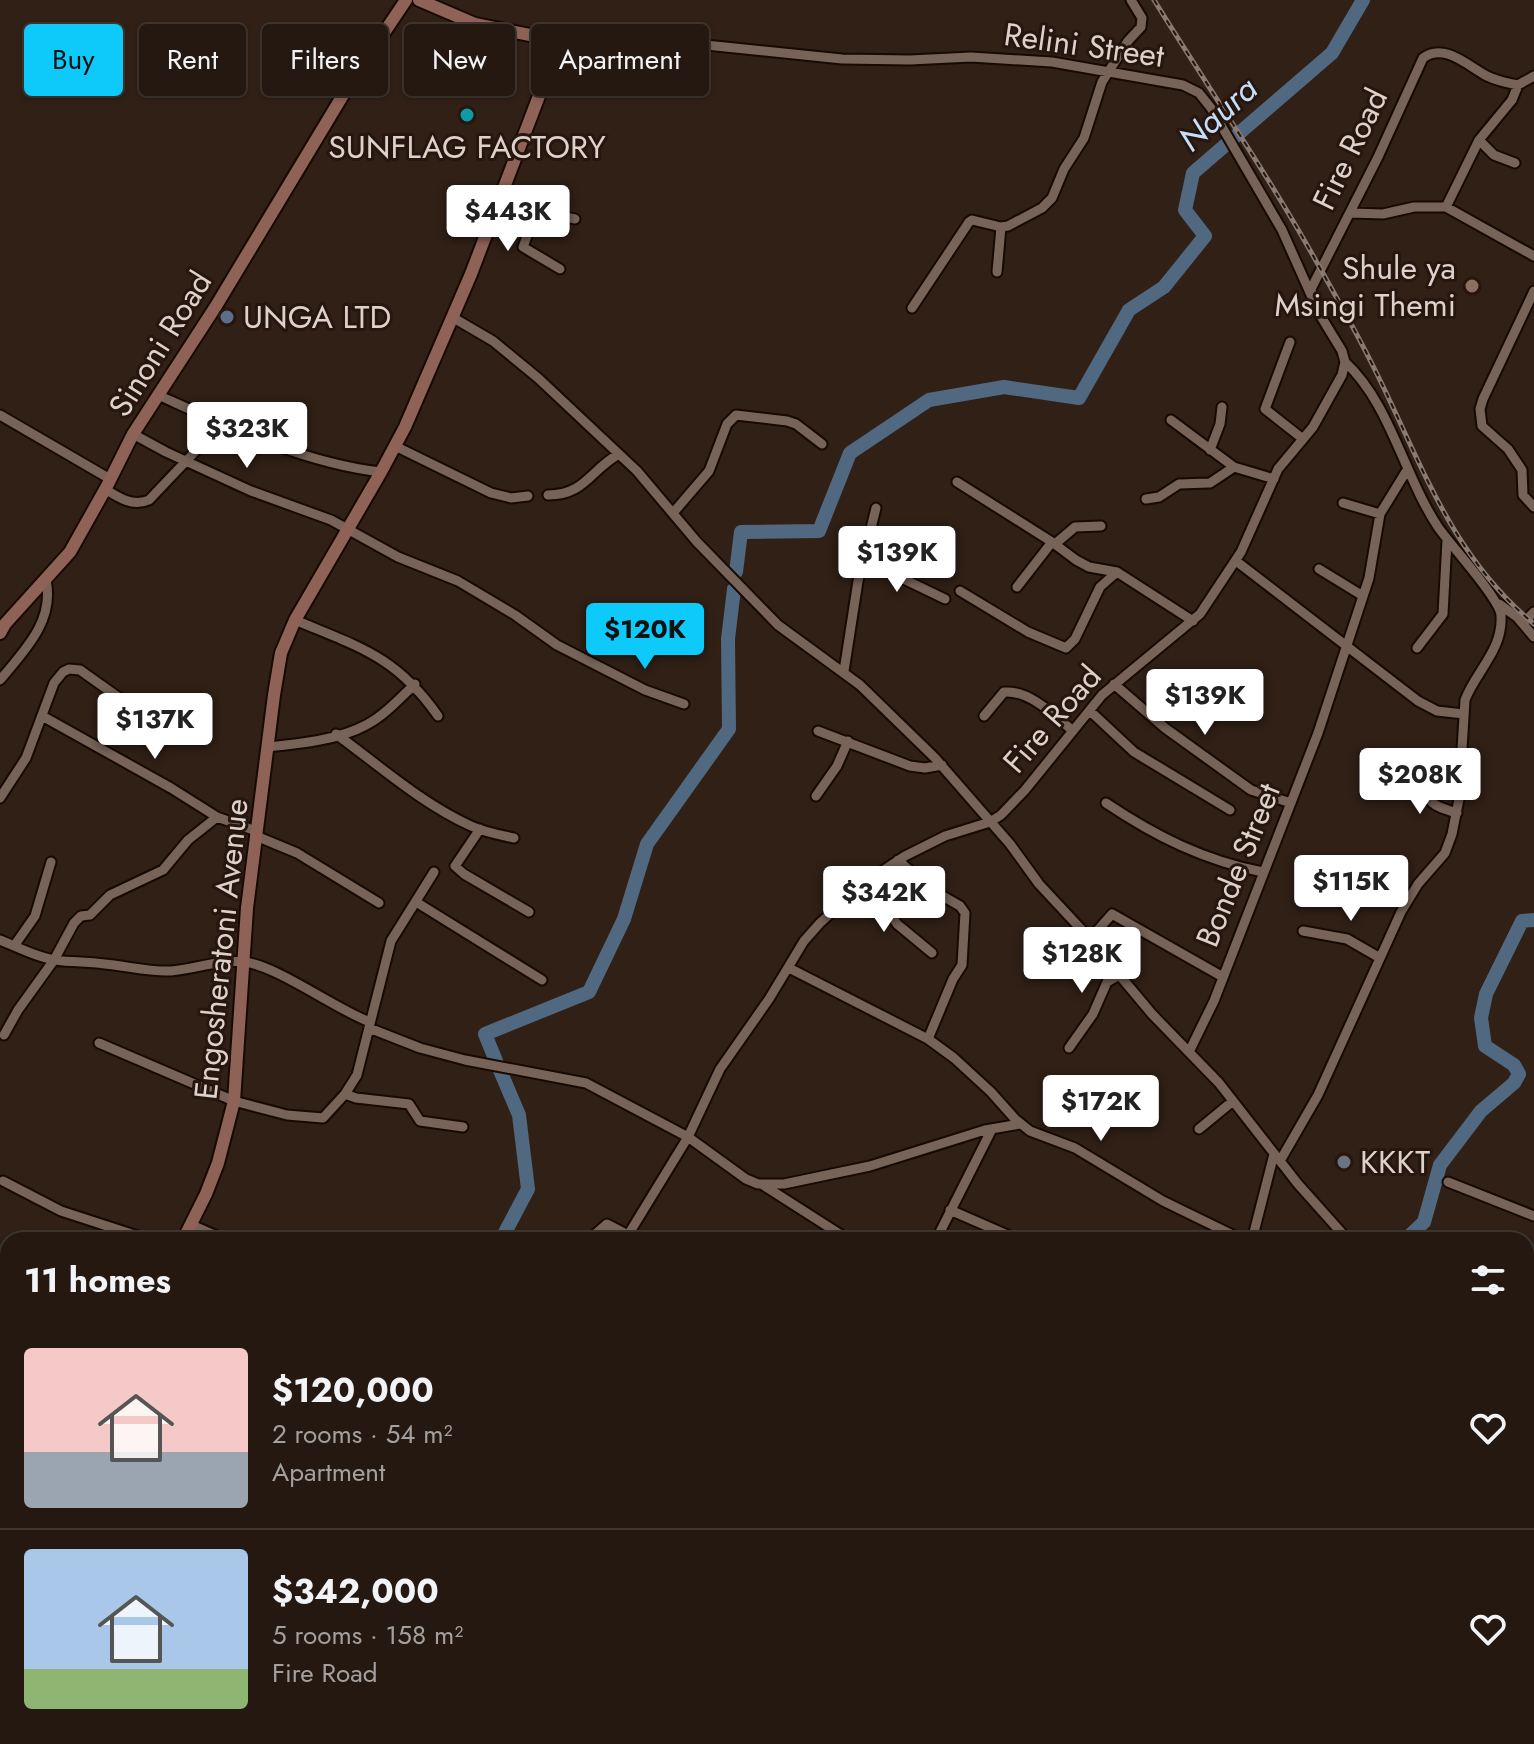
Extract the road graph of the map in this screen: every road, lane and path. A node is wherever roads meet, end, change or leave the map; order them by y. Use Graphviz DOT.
graph roads {
  1 [pos="406,0"];
  2 [pos="419,0"];
  3 [pos="1131,0"];
  4 [pos="531,37"];
  5 [pos="709,45"];
  6 [pos="1108,71"];
  7 [pos="1534,76"];
  8 [pos="1518,85"];
  9 [pos="539,96"];
  10 [pos="1479,140"];
  11 [pos="1515,163"];
  12 [pos="501,194"];
  13 [pos="1446,207"];
  14 [pos="537,209"];
  15 [pos="1351,213"];
  16 [pos="575,219"];
  17 [pos="1001,227"];
  18 [pos="1534,256"];
  19 [pos="560,269"];
  20 [pos="997,272"];
  21 [pos="1534,291"];
  22 [pos="1311,295"];
  23 [pos="912,308"];
  24 [pos="452,317"];
  25 [pos="1290,342"];
  26 [pos="1345,362"];
  27 [pos="158,395"];
  28 [pos="1222,407"];
  29 [pos="0,415"];
  30 [pos="1171,420"];
  31 [pos="225,425"];
  32 [pos="133,434"];
  33 [pos="1303,439"];
  34 [pos="822,444"];
  35 [pos="395,446"];
  36 [pos="1210,450"];
  37 [pos="619,454"];
  38 [pos="187,462"];
  39 [pos="1234,467"];
  40 [pos="1407,470"];
  41 [pos="381,472"];
  42 [pos="1274,479"];
  43 [pos="957,482"];
  44 [pos="108,484"];
  45 [pos="548,495"];
  46 [pos="528,496"];
  47 [pos="1146,499"];
  48 [pos="1343,503"];
  49 [pos="1534,507"];
  50 [pos="876,508"];
  51 [pos="673,513"];
  52 [pos="1380,514"];
  53 [pos="1101,526"];
  54 [pos="348,529"];
  55 [pos="1447,540"];
  56 [pos="1054,543"];
  57 [pos="864,560"];
  58 [pos="1236,561"];
  59 [pos="1319,569"];
  60 [pos="1117,572"];
  61 [pos="46,580"];
  62 [pos="1017,587"];
  63 [pos="960,591"];
  64 [pos="1363,596"];
  65 [pos="945,599"];
  66 [pos="1499,604"];
  67 [pos="1534,612"];
  68 [pos="295,620"];
  69 [pos="1193,621"];
  70 [pos="1523,623"];
  71 [pos="2,627"];
  72 [pos="1534,637"];
  73 [pos="1347,648"];
  74 [pos="1417,648"];
  75 [pos="844,671"];
  76 [pos="0,680"];
  77 [pos="415,684"];
  78 [pos="1114,684"];
  79 [pos="125,702"];
  80 [pos="684,704"];
  81 [pos="1090,711"];
  82 [pos="1464,714"];
  83 [pos="438,716"];
  84 [pos="984,716"];
  85 [pos="44,717"];
  86 [pos="818,731"];
  87 [pos="1073,731"];
  88 [pos="336,734"];
  89 [pos="848,741"];
  90 [pos="267,747"];
  91 [pos="942,765"];
  92 [pos="1420,779"];
  93 [pos="816,796"];
  94 [pos="0,798"];
  95 [pos="1106,803"];
  96 [pos="1291,803"];
  97 [pos="1230,810"];
  98 [pos="1457,813"];
  99 [pos="217,817"];
  100 [pos="990,822"];
  101 [pos="480,829"];
  102 [pos="256,834"];
  103 [pos="514,838"];
  104 [pos="898,860"];
  105 [pos="51,862"];
  106 [pos="1355,870"];
  107 [pos="434,872"];
  108 [pos="1263,872"];
  109 [pos="863,884"];
  110 [pos="1410,897"];
  111 [pos="416,902"];
  112 [pos="379,903"];
  113 [pos="529,912"];
  114 [pos="1303,931"];
  115 [pos="1090,939"];
  116 [pos="0,940"];
  117 [pos="14,946"];
  118 [pos="932,953"];
  119 [pos="1380,958"];
  120 [pos="54,960"];
  121 [pos="244,961"];
  122 [pos="789,968"];
  123 [pos="1119,975"];
  124 [pos="1223,977"];
  125 [pos="542,980"];
  126 [pos="370,1025"];
  127 [pos="4,1035"];
  128 [pos="928,1039"];
  129 [pos="99,1043"];
  130 [pos="1069,1048"];
  131 [pos="1189,1052"];
  132 [pos="345,1094"];
  133 [pos="234,1101"];
  134 [pos="1233,1101"];
  135 [pos="1020,1124"];
  136 [pos="463,1127"];
  137 [pos="992,1129"];
  138 [pos="1199,1129"];
  139 [pos="688,1137"];
  140 [pos="1277,1158"];
  141 [pos="3,1181"];
  142 [pos="1448,1182"];
  143 [pos="763,1185"];
  144 [pos="950,1210"];
  145 [pos="1534,1216"];
  146 [pos="192,1225"];
  147 [pos="125,1232"];
  148 [pos="188,1232"];
  149 [pos="208,1232"];
  150 [pos="598,1232"];
  151 [pos="619,1232"];
  152 [pos="630,1232"];
  153 [pos="836,1232"];
  154 [pos="940,1232"];
  155 [pos="1001,1232"];
  156 [pos="1227,1232"];
  157 [pos="1254,1232"];
  158 [pos="1341,1232"];
  1 -- 27 [label="street, Sinoni Road"];
  2 -- 4 [label="street"];
  3 -- 6 [label="street"];
  5 -- 6 [label="street, Relini Street"];
  6 -- 17 [label="street"];
  6 -- 22 [label="street, Relini Street"];
  7 -- 8 [label="street"];
  8 -- 10 [label="street"];
  8 -- 15 [label="street, Fire Road"];
  9 -- 12 [label="street, Engosheratoni Avenue"];
  10 -- 11 [label="street"];
  10 -- 13 [label="street"];
  12 -- 14 [label="street"];
  12 -- 24 [label="street, Engosheratoni Avenue"];
  13 -- 15 [label="street"];
  13 -- 18 [label="street"];
  14 -- 16 [label="street"];
  14 -- 19 [label="street"];
  15 -- 22 [label="street, Fire Road"];
  17 -- 20 [label="street"];
  17 -- 23 [label="street"];
  21 -- 49 [label="street"];
  22 -- 26 [label="street"];
  24 -- 35 [label="street, Engosheratoni Avenue"];
  24 -- 37 [label="street"];
  25 -- 33 [label="street"];
  26 -- 33 [label="street, Fire Road"];
  26 -- 40 [label="street"];
  27 -- 31 [label="street"];
  27 -- 32 [label="street, Sinoni Road"];
  28 -- 36 [label="street"];
  29 -- 44 [label="street"];
  30 -- 36 [label="street"];
  31 -- 38 [label="street"];
  31 -- 41 [label="street"];
  32 -- 38 [label="street"];
  32 -- 44 [label="street, Sinoni Road"];
  33 -- 42 [label="street, Fire Road"];
  34 -- 51 [label="street"];
  35 -- 41 [label="street, Engosheratoni Avenue"];
  35 -- 46 [label="street"];
  36 -- 39 [label="street"];
  37 -- 45 [label="street"];
  37 -- 51 [label="street"];
  38 -- 44 [label="street"];
  38 -- 54 [label="street"];
  39 -- 42 [label="street"];
  39 -- 47 [label="street"];
  40 -- 52 [label="street, Bonde Street"];
  40 -- 55 [label="street"];
  41 -- 54 [label="street, Engosheratoni Avenue"];
  42 -- 58 [label="street, Fire Road"];
  43 -- 56 [label="street"];
  44 -- 61 [label="street, Sinoni Road"];
  48 -- 52 [label="street"];
  50 -- 57 [label="street"];
  51 -- 75 [label="street"];
  52 -- 64 [label="street, Bonde Street"];
  53 -- 56 [label="street"];
  54 -- 68 [label="street, Engosheratoni Avenue"];
  54 -- 80 [label="street"];
  55 -- 66 [label="street"];
  55 -- 74 [label="street"];
  56 -- 60 [label="street"];
  56 -- 62 [label="street"];
  57 -- 65 [label="street"];
  57 -- 75 [label="street"];
  58 -- 69 [label="street, Fire Road"];
  58 -- 73 [label="street"];
  59 -- 64 [label="street"];
  60 -- 63 [label="street"];
  60 -- 69 [label="street"];
  61 -- 71 [label="street, Sinoni Road"];
  61 -- 76 [label="street"];
  64 -- 73 [label="street, Bonde Street"];
  66 -- 70 [label="street"];
  66 -- 82 [label="street"];
  67 -- 70 [label="street"];
  68 -- 77 [label="street"];
  68 -- 90 [label="street, Engosheratoni Avenue"];
  69 -- 78 [label="street, Fire Road"];
  70 -- 72 [label="street"];
  73 -- 82 [label="street"];
  73 -- 96 [label="street, Bonde Street"];
  75 -- 91 [label="street"];
  77 -- 83 [label="street"];
  77 -- 88 [label="street"];
  78 -- 81 [label="street, Fire Road"];
  78 -- 96 [label="street"];
  79 -- 85 [label="street"];
  81 -- 87 [label="street, Fire Road"];
  81 -- 97 [label="street"];
  82 -- 98 [label="street"];
  84 -- 87 [label="street"];
  85 -- 94 [label="street"];
  85 -- 99 [label="street"];
  86 -- 89 [label="street"];
  87 -- 100 [label="street, Fire Road"];
  88 -- 90 [label="street"];
  88 -- 101 [label="street"];
  89 -- 91 [label="street"];
  89 -- 93 [label="street"];
  90 -- 102 [label="street, Engosheratoni Avenue"];
  91 -- 100 [label="street"];
  92 -- 98 [label="street"];
  95 -- 108 [label="street"];
  96 -- 108 [label="street, Bonde Street"];
  98 -- 110 [label="street"];
  99 -- 102 [label="street"];
  99 -- 120 [label="street"];
  100 -- 104 [label="street, Fire Road"];
  100 -- 115 [label="street"];
  101 -- 103 [label="street"];
  101 -- 113 [label="street"];
  102 -- 112 [label="street"];
  102 -- 121 [label="street, Engosheratoni Avenue"];
  104 -- 109 [label="street, Fire Road"];
  104 -- 128 [label="street"];
  105 -- 117 [label="street"];
  106 -- 110 [label="street"];
  107 -- 111 [label="street"];
  108 -- 124 [label="street, Bonde Street"];
  109 -- 118 [label="street"];
  109 -- 122 [label="street, Fire Road"];
  110 -- 119 [label="street"];
  111 -- 125 [label="street"];
  111 -- 126 [label="street"];
  114 -- 119 [label="street"];
  115 -- 123 [label="street"];
  115 -- 124 [label="street"];
  116 -- 117 [label="street"];
  117 -- 120 [label="street"];
  119 -- 140 [label="street"];
  120 -- 121 [label="street"];
  120 -- 127 [label="street"];
  121 -- 126 [label="street"];
  121 -- 133 [label="street, Engosheratoni Avenue"];
  122 -- 128 [label="street"];
  122 -- 139 [label="street, Fire Road"];
  123 -- 130 [label="street"];
  123 -- 131 [label="street"];
  124 -- 131 [label="street, Bonde Street"];
  126 -- 132 [label="street"];
  126 -- 139 [label="street"];
  128 -- 135 [label="street"];
  129 -- 133 [label="street"];
  131 -- 134 [label="street"];
  132 -- 133 [label="street"];
  132 -- 136 [label="street"];
  133 -- 146 [label="street, Engosheratoni Avenue"];
  134 -- 138 [label="street"];
  134 -- 140 [label="street"];
  135 -- 137 [label="street"];
  135 -- 156 [label="street"];
  137 -- 143 [label="street"];
  137 -- 144 [label="street"];
  139 -- 143 [label="street"];
  139 -- 152 [label="street, Fire Road"];
  140 -- 157 [label="street"];
  140 -- 158 [label="street"];
  141 -- 147 [label="street"];
  142 -- 145 [label="street"];
  143 -- 153 [label="street"];
  144 -- 154 [label="street"];
  144 -- 155 [label="street"];
  146 -- 148 [label="street, Engosheratoni Avenue"];
  146 -- 149 [label="street"];
  150 -- 151 [label="street"];
}
